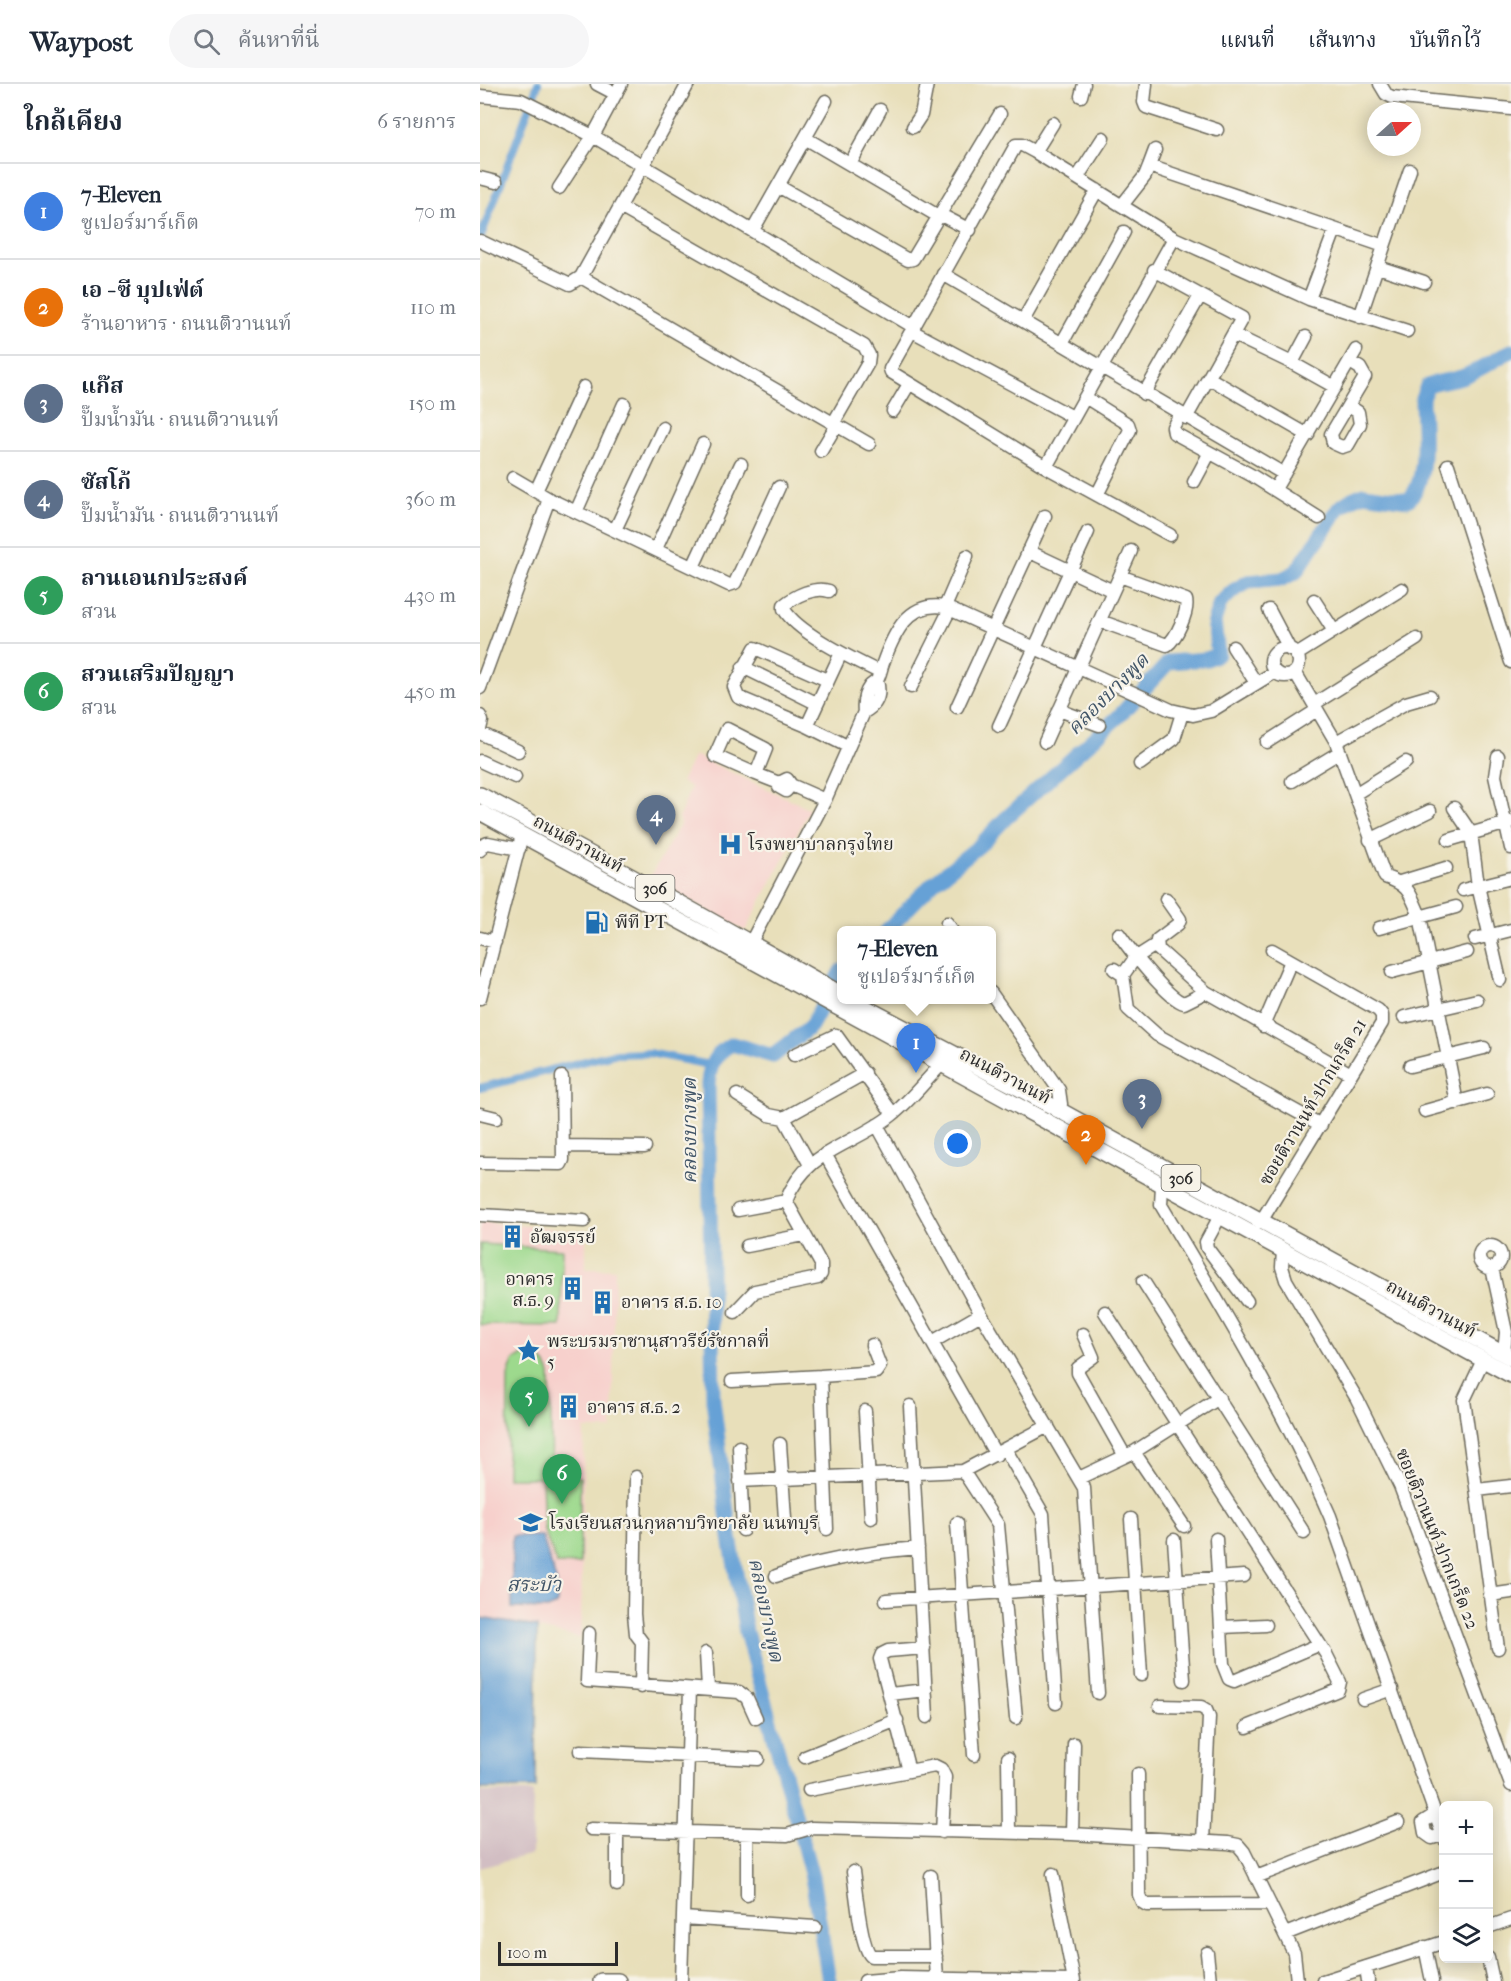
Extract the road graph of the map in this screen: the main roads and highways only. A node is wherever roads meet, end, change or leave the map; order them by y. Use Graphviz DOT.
graph roads {
  1 [pos="480,795"];
  2 [pos="480,812"];
  3 [pos="823,992"];
  4 [pos="837,997"];
  5 [pos="848,1004"];
  6 [pos="860,1004"];
  7 [pos="1286,1244"];
  8 [pos="1507,1356"];
  9 [pos="1511,1375"];
  10 [pos="601,1981"];
  11 [pos="618,1981"];
  1 -- 3 [label="main road, ถนนติวานนท์ / 306"];
  2 -- 3 [label="main road, ถนนติวานนท์ / 306"];
  3 -- 4 [label="main road, ถนนติวานนท์ / 306"];
  5 -- 7 [label="main road, ถนนติวานนท์ / 306"];
  6 -- 7 [label="main road, ถนนติวานนท์ / 306"];
  7 -- 8 [label="main road, ถนนติวานนท์ / 306"];
  7 -- 9 [label="main road, ถนนติวานนท์ / 306"];
  10 -- 11 [label="main road"];
}
